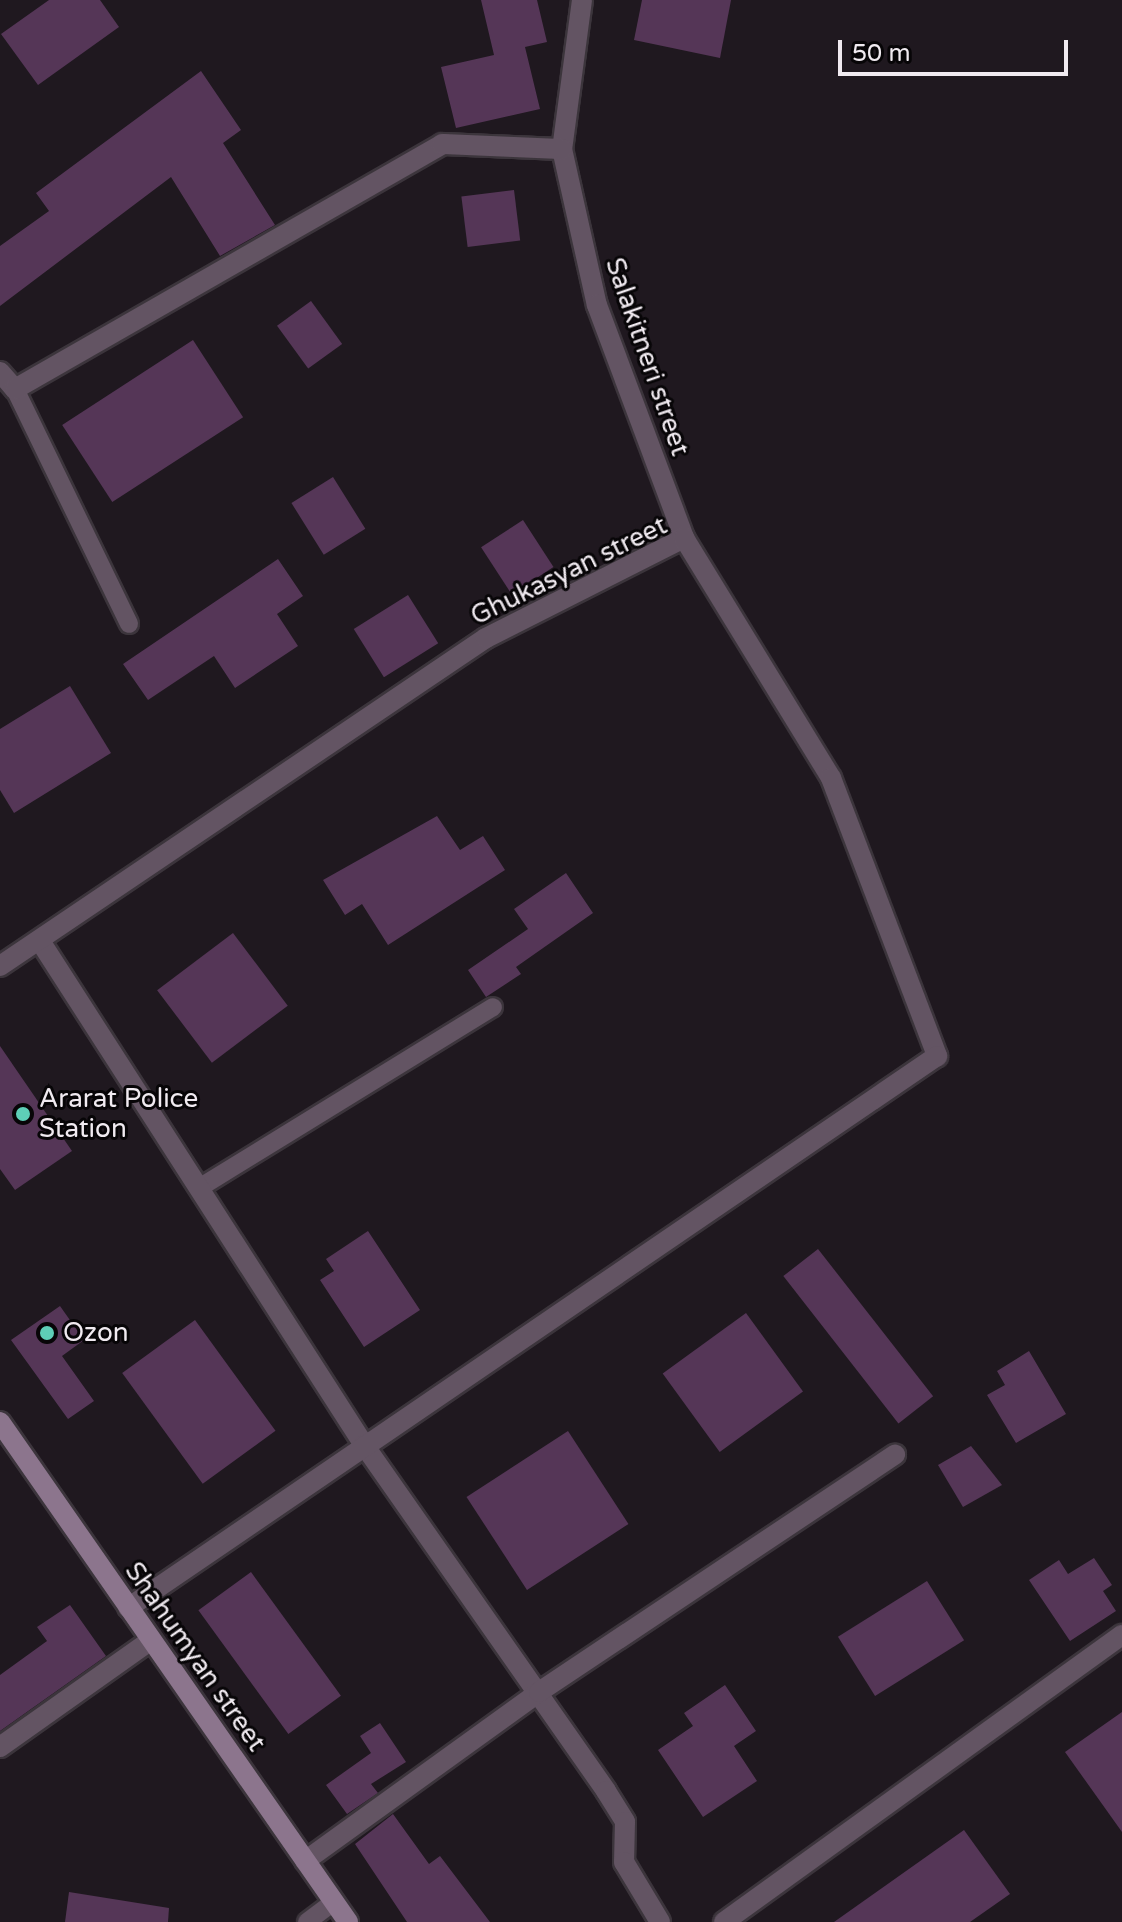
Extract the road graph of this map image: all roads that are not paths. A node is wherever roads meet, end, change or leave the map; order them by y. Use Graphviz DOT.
graph roads {
  1 [pos="582,0"];
  2 [pos="562,149"];
  3 [pos="0,372"];
  4 [pos="15,389"];
  5 [pos="684,538"];
  6 [pos="129,624"];
  7 [pos="40,941"];
  8 [pos="0,966"];
  9 [pos="493,1007"];
  10 [pos="199,1188"];
  11 [pos="0,1422"];
  12 [pos="364,1445"];
  13 [pos="895,1455"];
  14 [pos="128,1608"];
  15 [pos="1122,1635"];
  16 [pos="151,1640"];
  17 [pos="539,1692"];
  18 [pos="0,1747"];
  19 [pos="305,1861"];
  20 [pos="334,1902"];
  21 [pos="307,1922"];
  22 [pos="348,1922"];
  23 [pos="660,1922"];
  24 [pos="724,1922"];
  1 -- 2 [label="street, Salakitneri street"];
  2 -- 4 [label="street"];
  2 -- 5 [label="street, Salakitneri street"];
  3 -- 4 [label="street"];
  4 -- 6 [label="lane"];
  5 -- 7 [label="street, Ghukasyan street"];
  5 -- 12 [label="street, Ghukasyan street"];
  7 -- 8 [label="street, Ghukasyan street"];
  7 -- 10 [label="street"];
  9 -- 10 [label="lane"];
  10 -- 12 [label="street"];
  11 -- 14 [label="street, Shahumyan street"];
  12 -- 14 [label="street"];
  12 -- 17 [label="street"];
  13 -- 17 [label="street"];
  14 -- 16 [label="street, Shahumyan street"];
  15 -- 24 [label="street"];
  16 -- 18 [label="street"];
  16 -- 19 [label="street, Shahumyan street"];
  17 -- 19 [label="street"];
  17 -- 23 [label="street"];
  19 -- 20 [label="street, Shahumyan street"];
  20 -- 21 [label="lane"];
  20 -- 22 [label="street, Shahumyan street"];
}
